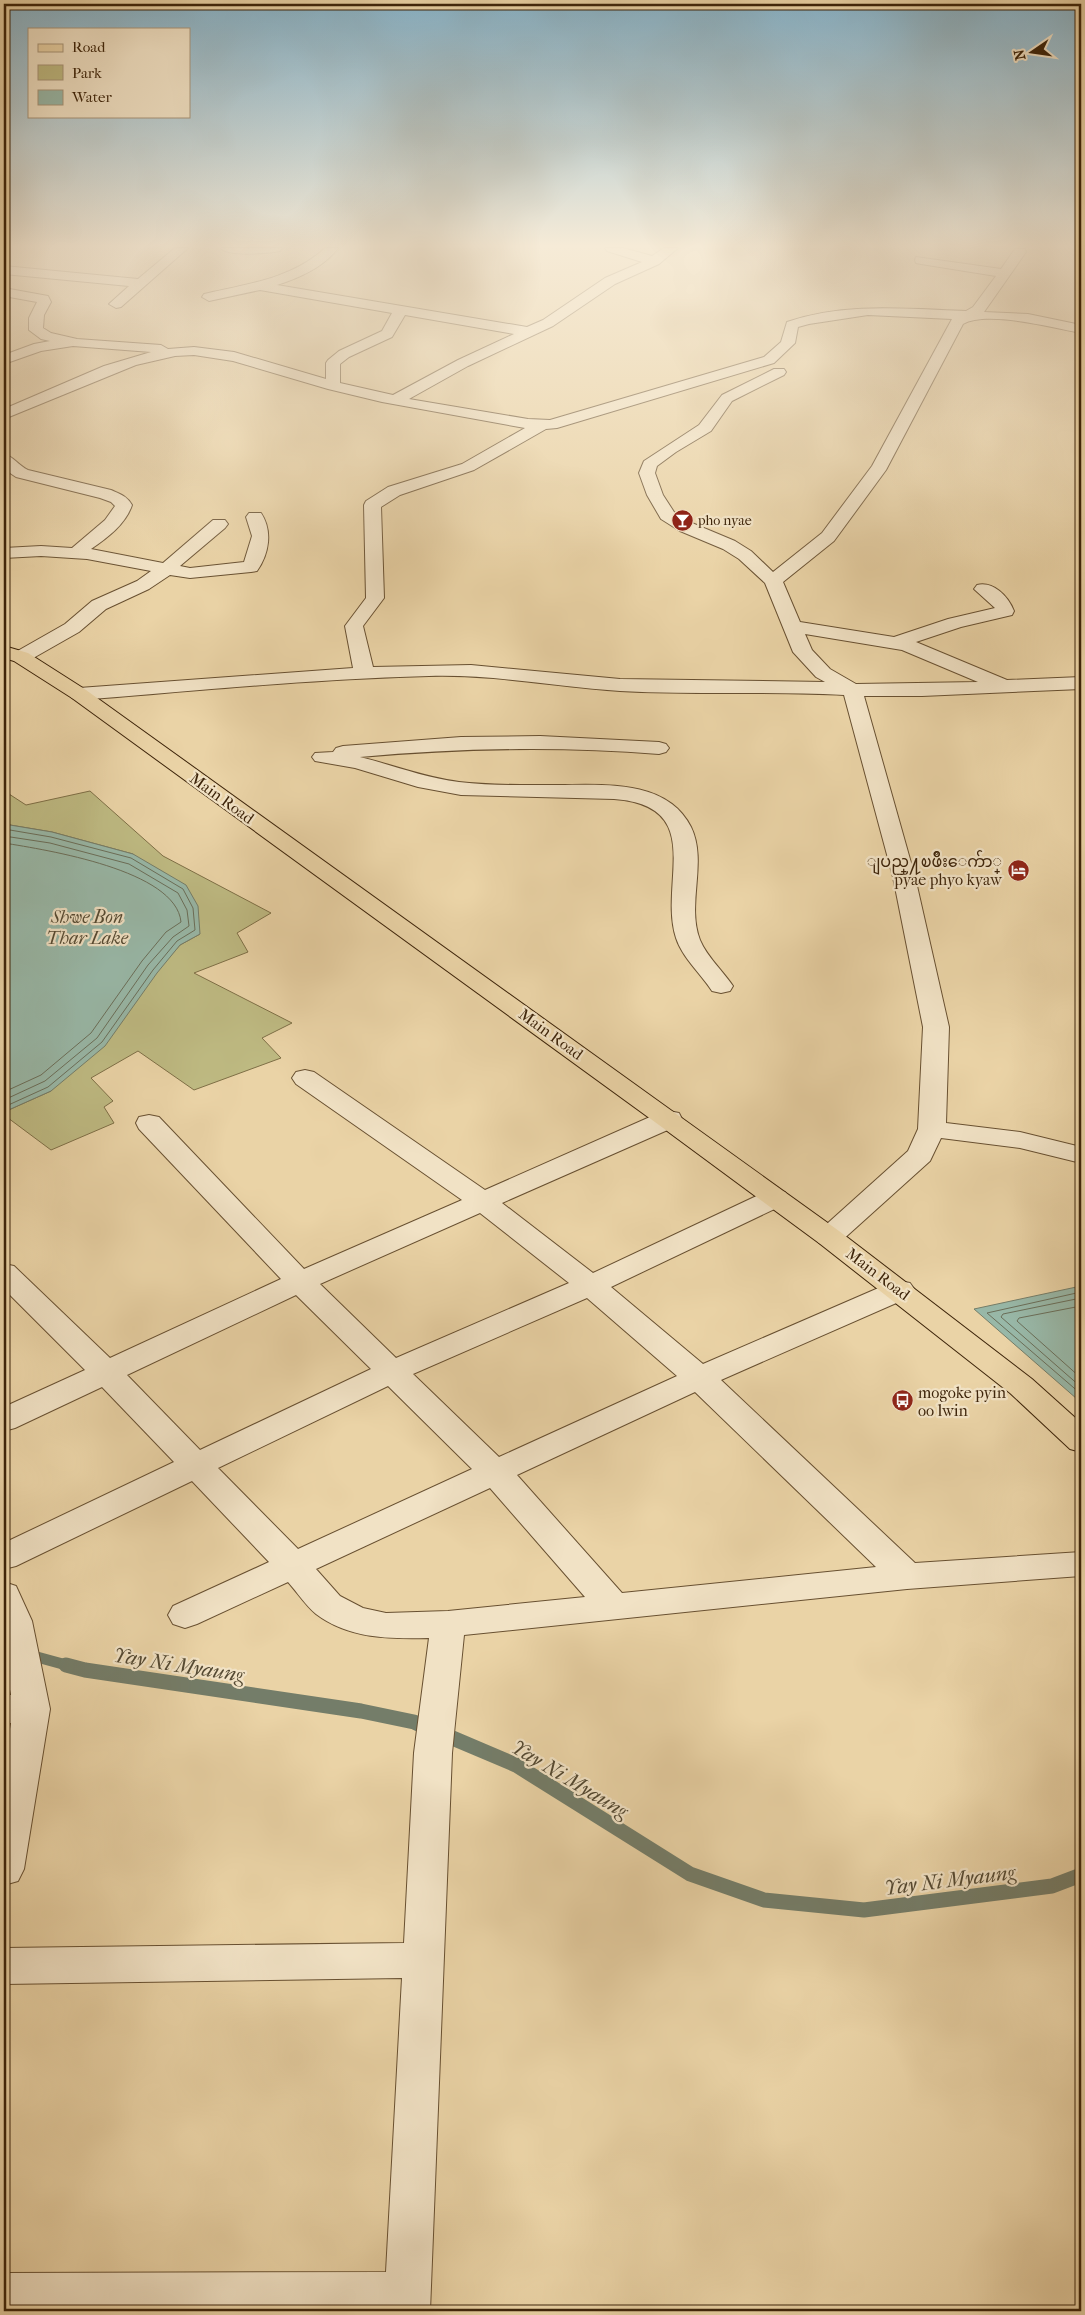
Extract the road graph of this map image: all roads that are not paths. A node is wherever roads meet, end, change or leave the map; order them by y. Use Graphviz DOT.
graph roads {
  1 [pos="161,356"];
  2 [pos="230,356"];
  3 [pos="342,356"];
  4 [pos="478,356"];
  5 [pos="773,356"];
  6 [pos="940,356"];
  7 [pos="769,360"];
  8 [pos="333,386"];
  9 [pos="397,399"];
  10 [pos="4,414"];
  11 [pos="542,425"];
  12 [pos="4,459"];
  13 [pos="255,517"];
  14 [pos="219,524"];
  15 [pos="4,553"];
  16 [pos="76,553"];
  17 [pos="166,569"];
  18 [pos="774,581"];
  19 [pos="983,589"];
  20 [pos="791,626"];
  21 [pos="895,643"];
  22 [pos="12,654"];
  23 [pos="364,672"];
  24 [pos="1081,683"];
  25 [pos="1054,684"];
  26 [pos="1006,686"];
  27 [pos="852,690"];
  28 [pos="80,694"];
  29 [pos="1081,704"];
  30 [pos="659,748"];
  31 [pos="721,986"];
  32 [pos="305,1078"];
  33 [pos="669,1119"];
  34 [pos="149,1123"];
  35 [pos="932,1129"];
  36 [pos="1081,1155"];
  37 [pos="775,1198"];
  38 [pos="483,1201"];
  39 [pos="829,1237"];
  40 [pos="4,1273"];
  41 [pos="300,1282"];
  42 [pos="589,1286"];
  43 [pos="900,1290"];
  44 [pos="105,1371"];
  45 [pos="391,1372"];
  46 [pos="699,1378"];
  47 [pos="4,1420"];
  48 [pos="1081,1442"];
  49 [pos="194,1465"];
  50 [pos="495,1472"];
  51 [pos="4,1557"];
  52 [pos="1081,1564"];
  53 [pos="294,1566"];
  54 [pos="907,1576"];
  55 [pos="614,1607"];
  56 [pos="9,1608"];
  57 [pos="185,1616"];
  58 [pos="448,1624"];
  59 [pos="18,1709"];
  60 [pos="4,1869"];
  61 [pos="421,1960"];
  62 [pos="4,1966"];
  63 [pos="4,2296"];
  64 [pos="408,2303"];
  1 -- 10 [label="street"];
  2 -- 8 [label="street"];
  3 -- 8 [label="street"];
  4 -- 9 [label="street"];
  5 -- 7 [label="street"];
  6 -- 18 [label="street"];
  7 -- 11 [label="street"];
  7 -- 18 [label="street"];
  8 -- 9 [label="street"];
  9 -- 11 [label="street"];
  11 -- 23 [label="street"];
  12 -- 16 [label="street"];
  13 -- 17 [label="street"];
  14 -- 17 [label="street"];
  15 -- 16 [label="street"];
  16 -- 17 [label="street"];
  17 -- 22 [label="street"];
  18 -- 20 [label="street"];
  19 -- 21 [label="street"];
  20 -- 21 [label="street"];
  20 -- 27 [label="street"];
  21 -- 26 [label="street"];
  22 -- 28 [label="main road, Main Road"];
  23 -- 27 [label="street"];
  23 -- 28 [label="street"];
  24 -- 25 [label="street"];
  25 -- 26 [label="street"];
  25 -- 29 [label="street"];
  26 -- 27 [label="street"];
  27 -- 35 [label="street"];
  28 -- 33 [label="main road, Main Road"];
  30 -- 31 [label="street"];
  32 -- 38 [label="street"];
  33 -- 37 [label="main road, Main Road"];
  33 -- 38 [label="street"];
  34 -- 41 [label="street"];
  35 -- 36 [label="street"];
  35 -- 39 [label="street"];
  37 -- 39 [label="main road, Main Road"];
  37 -- 42 [label="street"];
  38 -- 41 [label="street"];
  38 -- 42 [label="street"];
  39 -- 43 [label="main road, Main Road"];
  40 -- 44 [label="street"];
  41 -- 44 [label="street"];
  41 -- 45 [label="street"];
  42 -- 45 [label="street"];
  42 -- 46 [label="street"];
  43 -- 46 [label="street"];
  43 -- 48 [label="main road, Main Road"];
  44 -- 47 [label="street"];
  44 -- 49 [label="street"];
  45 -- 49 [label="street"];
  45 -- 50 [label="street"];
  46 -- 50 [label="street"];
  46 -- 54 [label="street"];
  49 -- 51 [label="street"];
  49 -- 53 [label="street"];
  50 -- 53 [label="street"];
  50 -- 55 [label="street"];
  52 -- 54 [label="street"];
  53 -- 57 [label="street"];
  53 -- 58 [label="street"];
  54 -- 55 [label="street"];
  55 -- 58 [label="street"];
  56 -- 59 [label="street"];
  58 -- 61 [label="street"];
  59 -- 60 [label="street"];
  61 -- 62 [label="street"];
  61 -- 64 [label="street"];
  63 -- 64 [label="street"];
}
